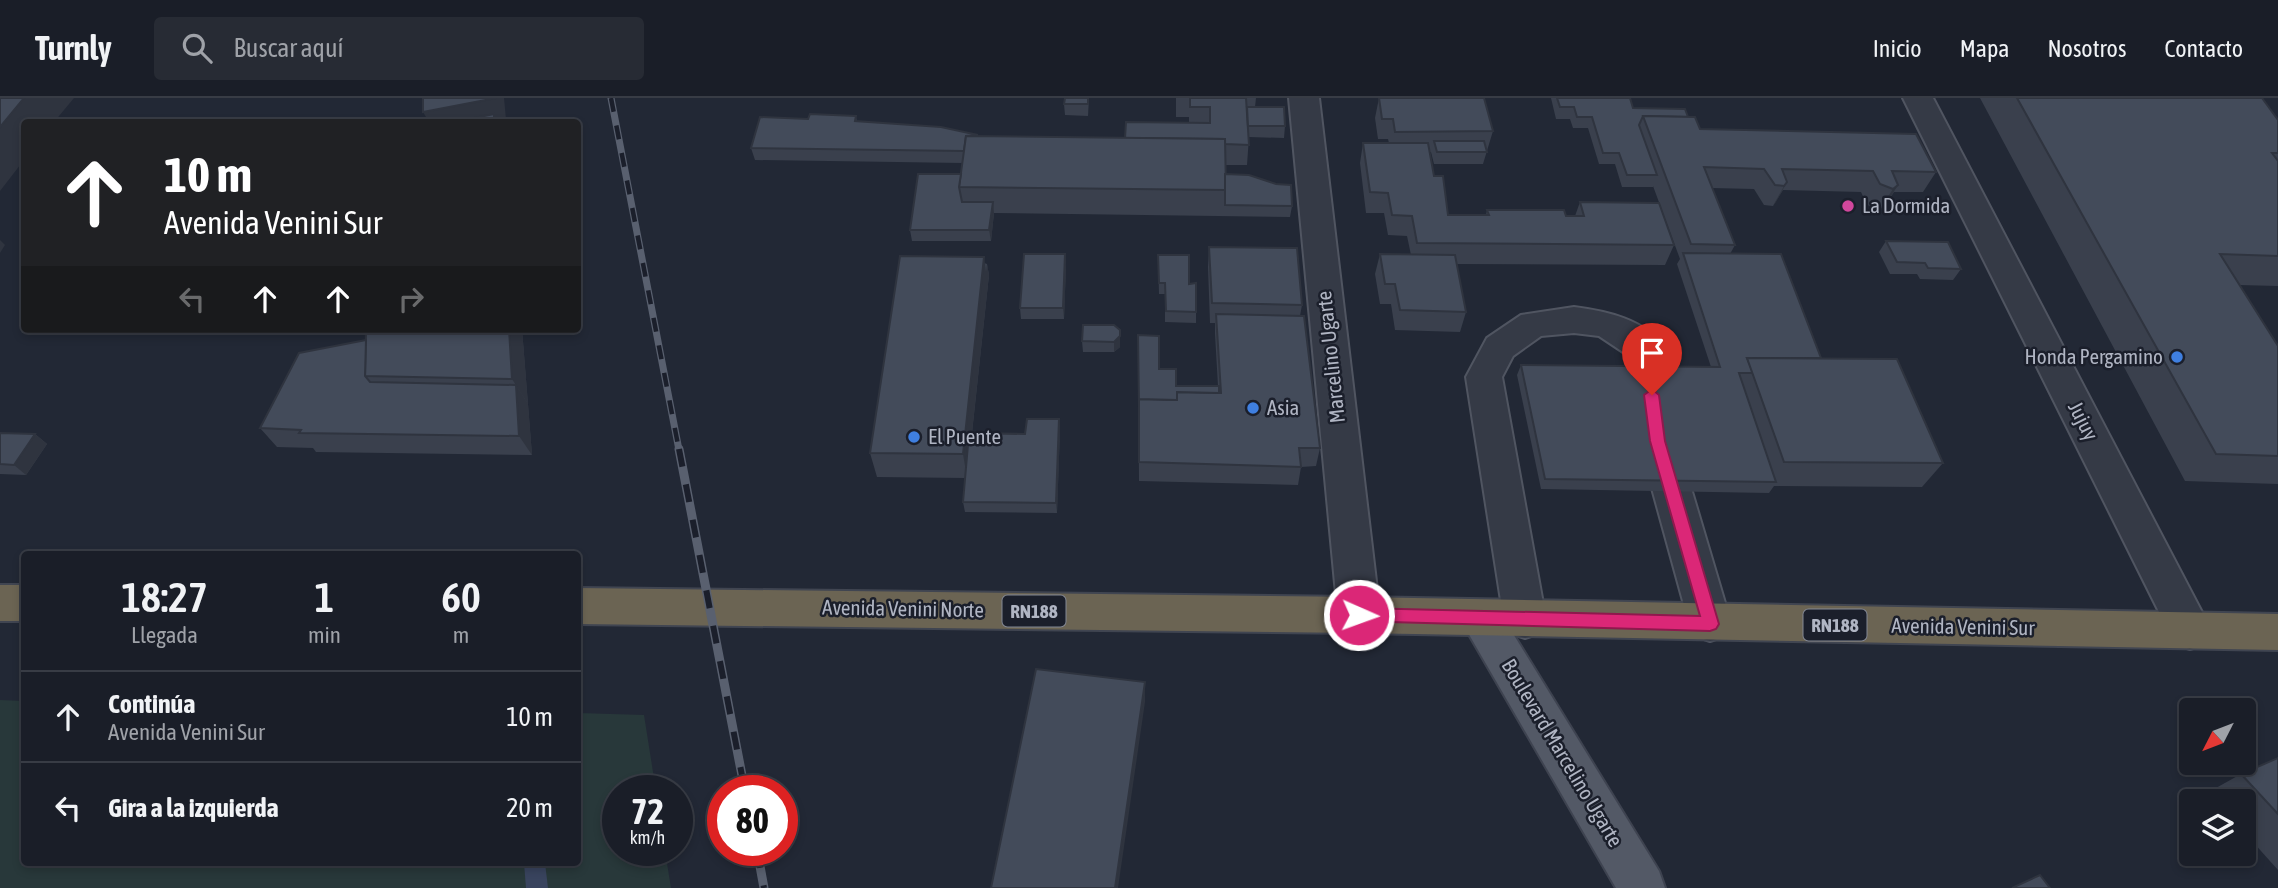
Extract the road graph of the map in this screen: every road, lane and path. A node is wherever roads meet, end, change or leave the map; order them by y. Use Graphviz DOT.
graph roads {
  1 [pos="1304,98"];
  2 [pos="1918,98"];
  3 [pos="0,603"];
  4 [pos="21,603"];
  5 [pos="581,606"];
  6 [pos="1359,615"];
  7 [pos="1481,619"];
  8 [pos="1525,620"];
  9 [pos="1710,624"];
  10 [pos="2190,631"];
  11 [pos="2278,632"];
  12 [pos="1643,888"];
  1 -- 6 [label="street, Marcelino Ugarte"];
  2 -- 10 [label="street, Jujuy"];
  3 -- 4 [label="highway"];
  5 -- 6 [label="highway, Avenida Venini Norte / RN188"];
  6 -- 7 [label="highway, Avenida Venini Norte / RN188"];
  7 -- 8 [label="highway, Avenida Venini Sur / RN188"];
  7 -- 12 [label="main road, Boulevard Marcelino Ugarte"];
  8 -- 9 [label="highway, Avenida Venini Sur / RN188"];
  8 -- 9 [label="street"];
  9 -- 10 [label="highway, Avenida Venini Sur / RN188"];
  10 -- 11 [label="highway, Avenida Venini Sur / RN188"];
}
